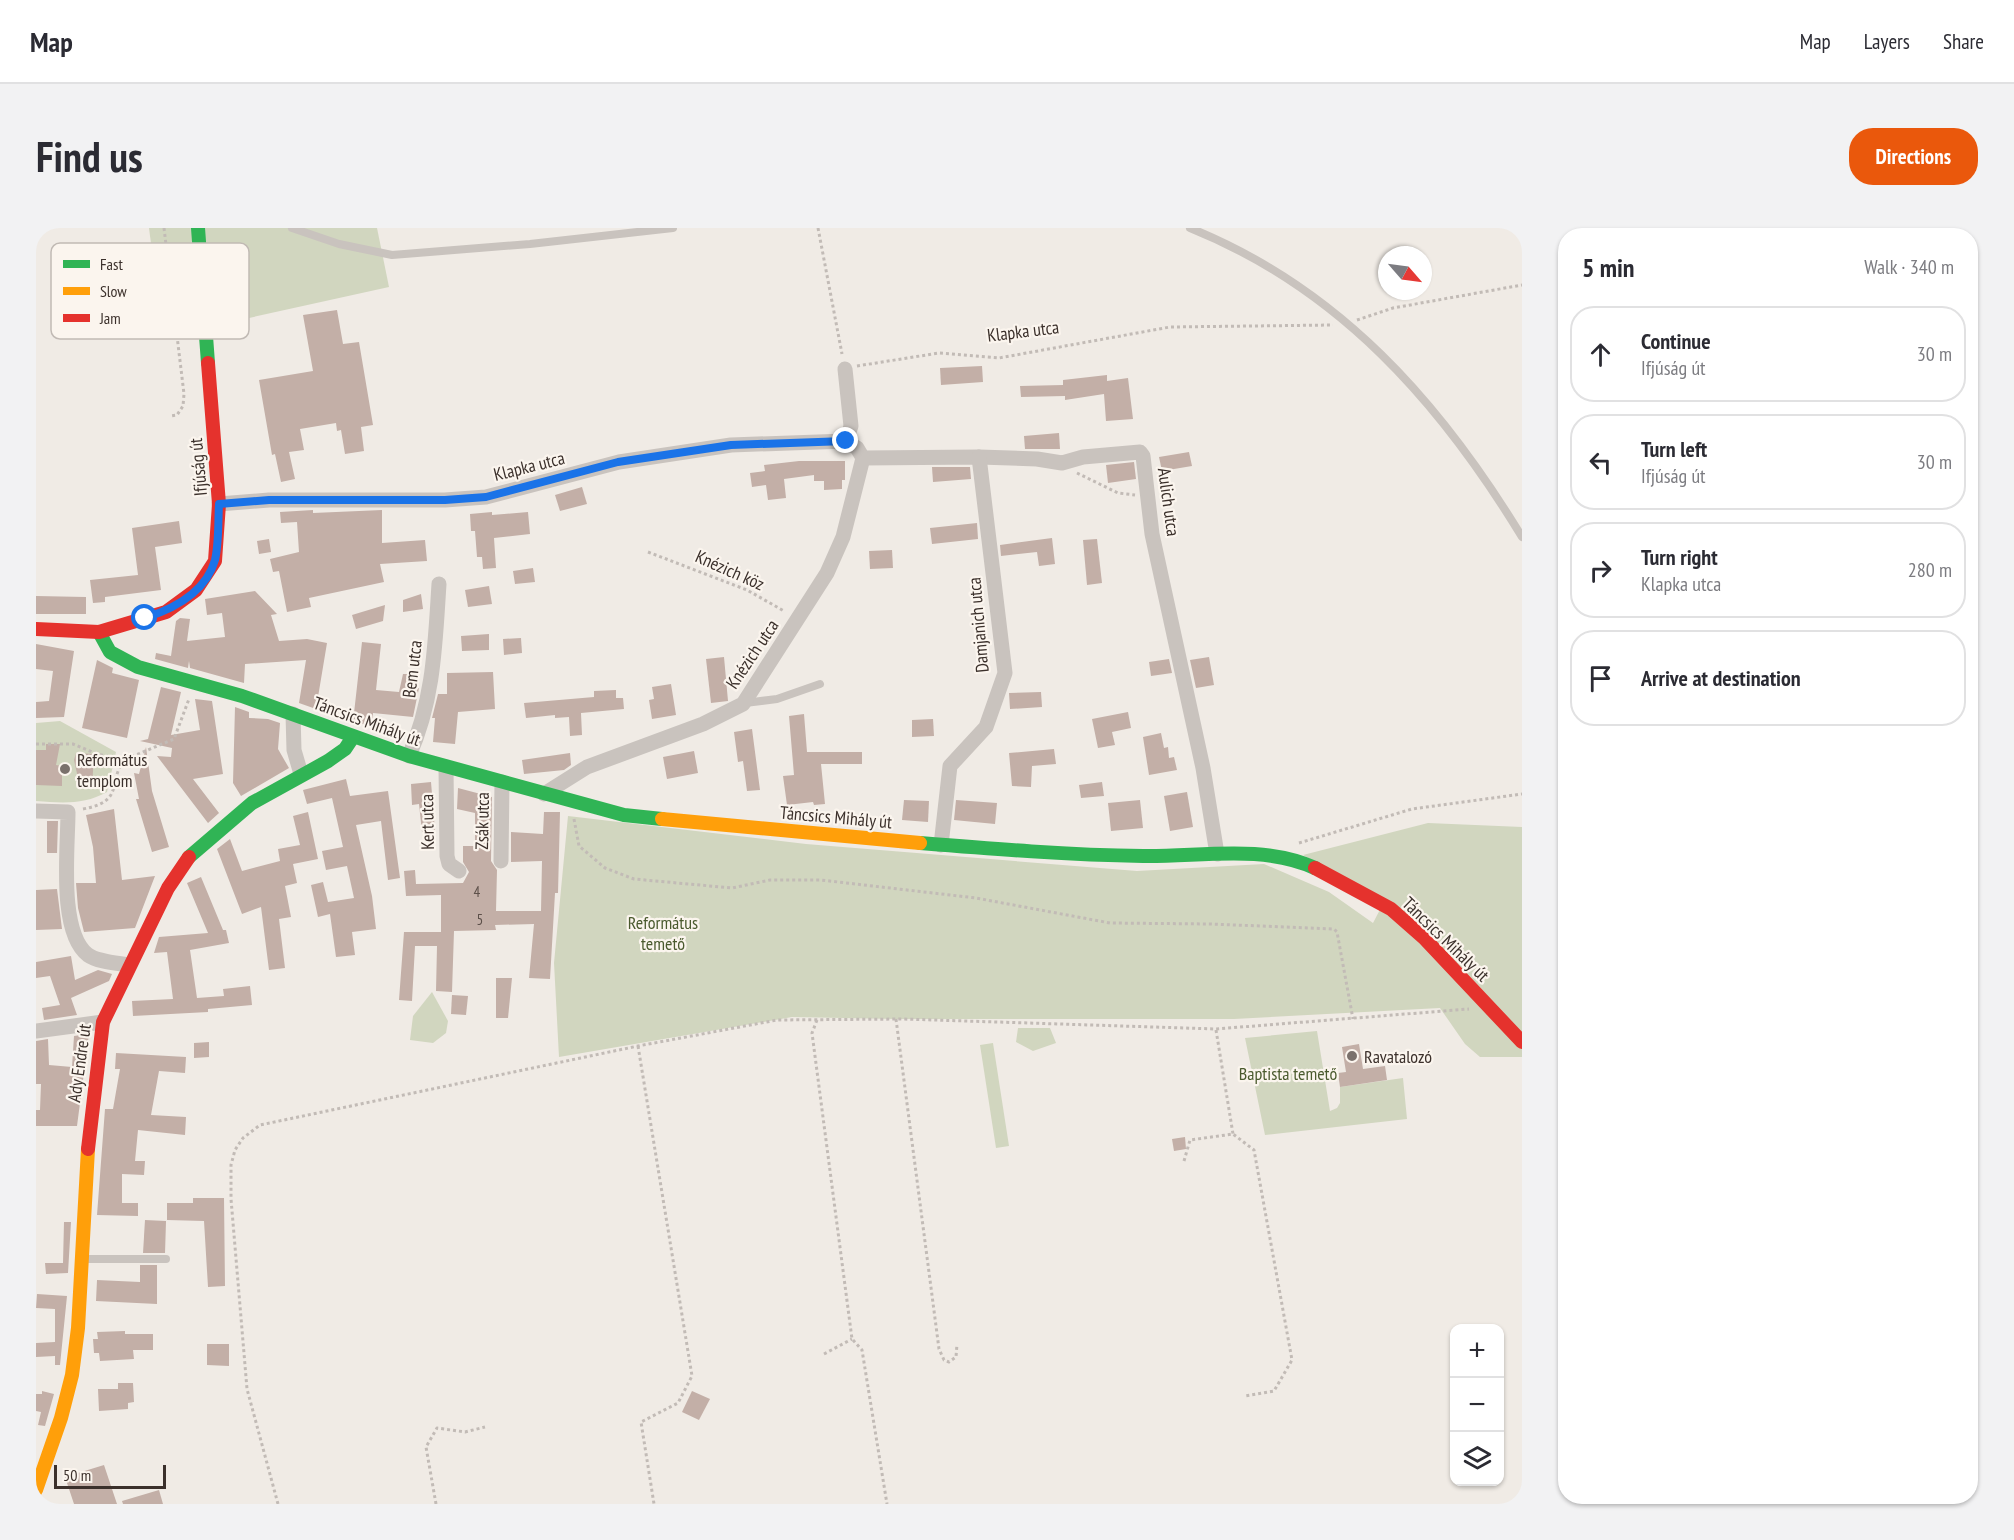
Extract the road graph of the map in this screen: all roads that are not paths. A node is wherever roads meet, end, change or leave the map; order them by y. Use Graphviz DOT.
graph roads {
  1 [pos="198,228"];
  2 [pos="292,228"];
  3 [pos="673,228"];
  4 [pos="1190,228"];
  5 [pos="199,243"];
  6 [pos="206,339"];
  7 [pos="845,369"];
  8 [pos="846,441"];
  9 [pos="979,457"];
  10 [pos="863,458"];
  11 [pos="219,504"];
  12 [pos="1522,537"];
  13 [pos="439,584"];
  14 [pos="36,629"];
  15 [pos="99,632"];
  16 [pos="820,684"];
  17 [pos="744,704"];
  18 [pos="293,714"];
  19 [pos="353,737"];
  20 [pos="409,756"];
  21 [pos="446,767"];
  22 [pos="301,774"];
  23 [pos="502,782"];
  24 [pos="544,794"];
  25 [pos="36,811"];
  26 [pos="941,844"];
  27 [pos="1217,854"];
  28 [pos="501,861"];
  29 [pos="459,871"];
  30 [pos="129,965"];
  31 [pos="103,1022"];
  32 [pos="36,1031"];
  33 [pos="1522,1042"];
  34 [pos="82,1258"];
  35 [pos="166,1259"];
  36 [pos="36,1490"];
  1 -- 5 [label="main road, Ifjúság út"];
  2 -- 3 [label="lane"];
  4 -- 12 [label="lane"];
  6 -- 11 [label="main road, Ifjúság út"];
  7 -- 8 [label="street"];
  8 -- 10 [label="street"];
  8 -- 11 [label="street, Klapka utca"];
  9 -- 10 [label="street, Aulich utca"];
  9 -- 26 [label="street, Damjanich utca"];
  9 -- 27 [label="street, Aulich utca"];
  10 -- 17 [label="street, Knézich utca"];
  11 -- 15 [label="main road, Ifjúság út"];
  13 -- 20 [label="street, Bem utca"];
  14 -- 15 [label="main road, Ifjúság út"];
  15 -- 18 [label="main road, Táncsics Mihály út"];
  16 -- 17 [label="lane"];
  17 -- 24 [label="street, Knézich utca"];
  18 -- 19 [label="main road, Táncsics Mihály út"];
  18 -- 22 [label="street"];
  19 -- 20 [label="main road, Táncsics Mihály út"];
  19 -- 22 [label="main road, Ady Endre út"];
  20 -- 21 [label="main road, Táncsics Mihály út"];
  21 -- 23 [label="main road, Táncsics Mihály út"];
  21 -- 29 [label="street, Kert utca"];
  22 -- 30 [label="main road, Ady Endre út"];
  23 -- 24 [label="main road, Táncsics Mihály út"];
  23 -- 28 [label="street, Zsák utca"];
  24 -- 26 [label="main road, Táncsics Mihály út"];
  25 -- 30 [label="street"];
  26 -- 27 [label="main road, Táncsics Mihály út"];
  27 -- 33 [label="main road, Táncsics Mihály út"];
  30 -- 31 [label="main road, Ady Endre út"];
  31 -- 32 [label="street"];
  31 -- 34 [label="main road, Ady Endre út"];
  34 -- 35 [label="lane"];
  34 -- 36 [label="main road, Ady Endre út"];
}
